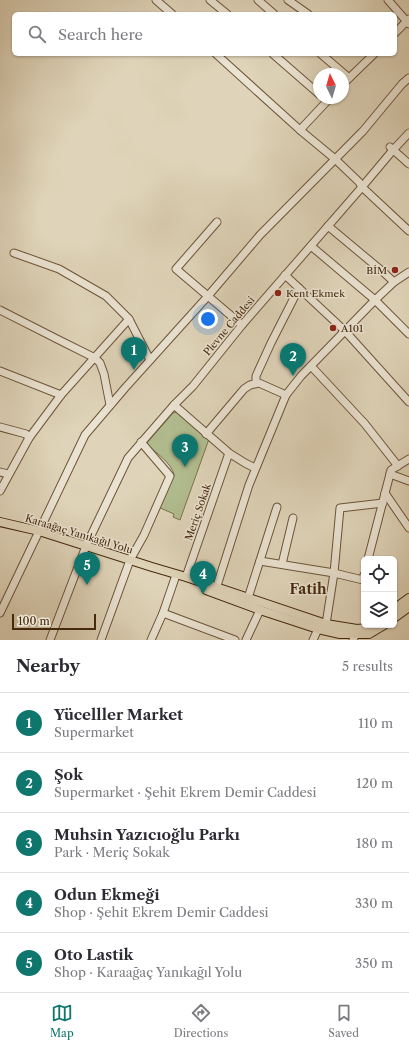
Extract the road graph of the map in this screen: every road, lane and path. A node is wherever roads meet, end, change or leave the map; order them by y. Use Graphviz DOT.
graph roads {
  1 [pos="156,0"];
  2 [pos="210,0"];
  3 [pos="258,0"];
  4 [pos="288,0"];
  5 [pos="388,0"];
  6 [pos="170,12"];
  7 [pos="225,12"];
  8 [pos="272,12"];
  9 [pos="305,12"];
  10 [pos="408,21"];
  11 [pos="397,31"];
  12 [pos="218,56"];
  13 [pos="275,56"];
  14 [pos="323,56"];
  15 [pos="372,56"];
  16 [pos="337,68"];
  17 [pos="349,78"];
  18 [pos="409,78"];
  19 [pos="313,89"];
  20 [pos="323,104"];
  21 [pos="300,130"];
  22 [pos="409,133"];
  23 [pos="391,148"];
  24 [pos="335,159"];
  25 [pos="409,164"];
  26 [pos="362,187"];
  27 [pos="217,222"];
  28 [pos="328,226"];
  29 [pos="409,231"];
  30 [pos="311,246"];
  31 [pos="14,253"];
  32 [pos="409,272"];
  33 [pos="285,275"];
  34 [pos="394,282"];
  35 [pos="299,288"];
  36 [pos="208,296"];
  37 [pos="375,300"];
  38 [pos="0,310"];
  39 [pos="129,319"];
  40 [pos="242,325"];
  41 [pos="345,331"];
  42 [pos="409,334"];
  43 [pos="95,358"];
  44 [pos="150,360"];
  45 [pos="311,366"];
  46 [pos="0,372"];
  47 [pos="256,383"];
  48 [pos="62,395"];
  49 [pos="286,395"];
  50 [pos="409,402"];
  51 [pos="110,405"];
  52 [pos="174,405"];
  53 [pos="0,426"];
  54 [pos="206,434"];
  55 [pos="29,438"];
  56 [pos="141,442"];
  57 [pos="229,453"];
  58 [pos="409,458"];
  59 [pos="398,466"];
  60 [pos="255,468"];
  61 [pos="0,472"];
  62 [pos="8,474"];
  63 [pos="390,474"];
  64 [pos="409,482"];
  65 [pos="0,491"];
  66 [pos="385,493"];
  67 [pos="383,503"];
  68 [pos="277,506"];
  69 [pos="293,518"];
  70 [pos="0,522"];
  71 [pos="409,528"];
  72 [pos="39,531"];
  73 [pos="86,546"];
  74 [pos="369,556"];
  75 [pos="130,560"];
  76 [pos="260,560"];
  77 [pos="282,564"];
  78 [pos="152,567"];
  79 [pos="334,573"];
  80 [pos="186,577"];
  81 [pos="175,578"];
  82 [pos="361,580"];
  83 [pos="216,590"];
  84 [pos="248,598"];
  85 [pos="409,598"];
  86 [pos="397,607"];
  87 [pos="409,607"];
  88 [pos="260,610"];
  89 [pos="0,613"];
  90 [pos="163,613"];
  91 [pos="397,616"];
  92 [pos="326,624"];
  93 [pos="318,629"];
  94 [pos="370,632"];
  95 [pos="356,634"];
  96 [pos="50,640"];
  97 [pos="101,640"];
  98 [pos="151,640"];
  99 [pos="236,640"];
  100 [pos="246,640"];
  101 [pos="313,640"];
  1 -- 6 [label="street"];
  2 -- 7 [label="street"];
  3 -- 8 [label="street"];
  4 -- 9 [label="street"];
  5 -- 10 [label="street"];
  10 -- 11 [label="street"];
  12 -- 21 [label="street"];
  13 -- 19 [label="street"];
  14 -- 16 [label="street"];
  15 -- 17 [label="street"];
  18 -- 24 [label="street"];
  20 -- 21 [label="street"];
  21 -- 24 [label="street"];
  22 -- 23 [label="street, Plevne Caddesi"];
  23 -- 25 [label="street"];
  23 -- 26 [label="street, Plevne Caddesi"];
  24 -- 26 [label="street"];
  24 -- 36 [label="street"];
  26 -- 28 [label="street, Plevne Caddesi"];
  26 -- 29 [label="street"];
  27 -- 36 [label="street"];
  28 -- 30 [label="street, Plevne Caddesi"];
  28 -- 34 [label="street"];
  30 -- 33 [label="street, Plevne Caddesi"];
  30 -- 37 [label="street"];
  31 -- 39 [label="street"];
  32 -- 34 [label="street"];
  33 -- 35 [label="street"];
  33 -- 40 [label="street, Plevne Caddesi"];
  34 -- 37 [label="street"];
  35 -- 41 [label="street"];
  35 -- 47 [label="street"];
  36 -- 40 [label="street"];
  36 -- 44 [label="street"];
  37 -- 41 [label="street"];
  37 -- 42 [label="street"];
  38 -- 43 [label="street"];
  39 -- 43 [label="street"];
  39 -- 44 [label="street"];
  40 -- 52 [label="street, Plevne Caddesi"];
  41 -- 45 [label="street"];
  41 -- 50 [label="street"];
  43 -- 48 [label="street"];
  43 -- 51 [label="street"];
  44 -- 51 [label="street"];
  45 -- 49 [label="street"];
  45 -- 59 [label="street"];
  46 -- 48 [label="street"];
  47 -- 49 [label="street"];
  47 -- 54 [label="street"];
  48 -- 55 [label="street"];
  49 -- 60 [label="street"];
  51 -- 72 [label="street"];
  52 -- 54 [label="street"];
  52 -- 56 [label="street, Plevne Caddesi"];
  53 -- 55 [label="street"];
  54 -- 57 [label="street"];
  55 -- 62 [label="street"];
  56 -- 73 [label="street, Plevne Caddesi"];
  56 -- 75 [label="street"];
  57 -- 60 [label="street"];
  57 -- 80 [label="street, Meriç Sokak"];
  58 -- 59 [label="street"];
  59 -- 63 [label="street"];
  60 -- 83 [label="street"];
  61 -- 62 [label="street"];
  62 -- 65 [label="street"];
  63 -- 64 [label="street"];
  63 -- 66 [label="street"];
  66 -- 67 [label="street"];
  66 -- 71 [label="street"];
  67 -- 74 [label="street"];
  67 -- 79 [label="street"];
  68 -- 76 [label="street"];
  69 -- 77 [label="street"];
  70 -- 72 [label="main road, Karaağaç Yanıkağıl Yolu"];
  72 -- 73 [label="main road, Karaağaç Yanıkağıl Yolu"];
  72 -- 89 [label="street"];
  73 -- 75 [label="main road, Karaağaç Yanıkağıl Yolu"];
  73 -- 96 [label="street, Plevne Caddesi"];
  75 -- 78 [label="main road, Karaağaç Yanıkağıl Yolu"];
  75 -- 97 [label="street"];
  76 -- 77 [label="street"];
  76 -- 84 [label="street"];
  77 -- 79 [label="street"];
  78 -- 80 [label="main road"];
  78 -- 81 [label="main road"];
  79 -- 82 [label="street"];
  79 -- 92 [label="street"];
  80 -- 83 [label="main road"];
  81 -- 83 [label="main road"];
  81 -- 90 [label="street"];
  83 -- 84 [label="main road"];
  83 -- 88 [label="main road"];
  84 -- 92 [label="main road"];
  85 -- 86 [label="main road"];
  87 -- 91 [label="main road"];
  88 -- 93 [label="main road"];
  88 -- 100 [label="street"];
  90 -- 98 [label="street"];
  90 -- 99 [label="street"];
  92 -- 95 [label="main road"];
  93 -- 95 [label="main road"];
  93 -- 101 [label="street"];
  94 -- 95 [label="main road"];
}
